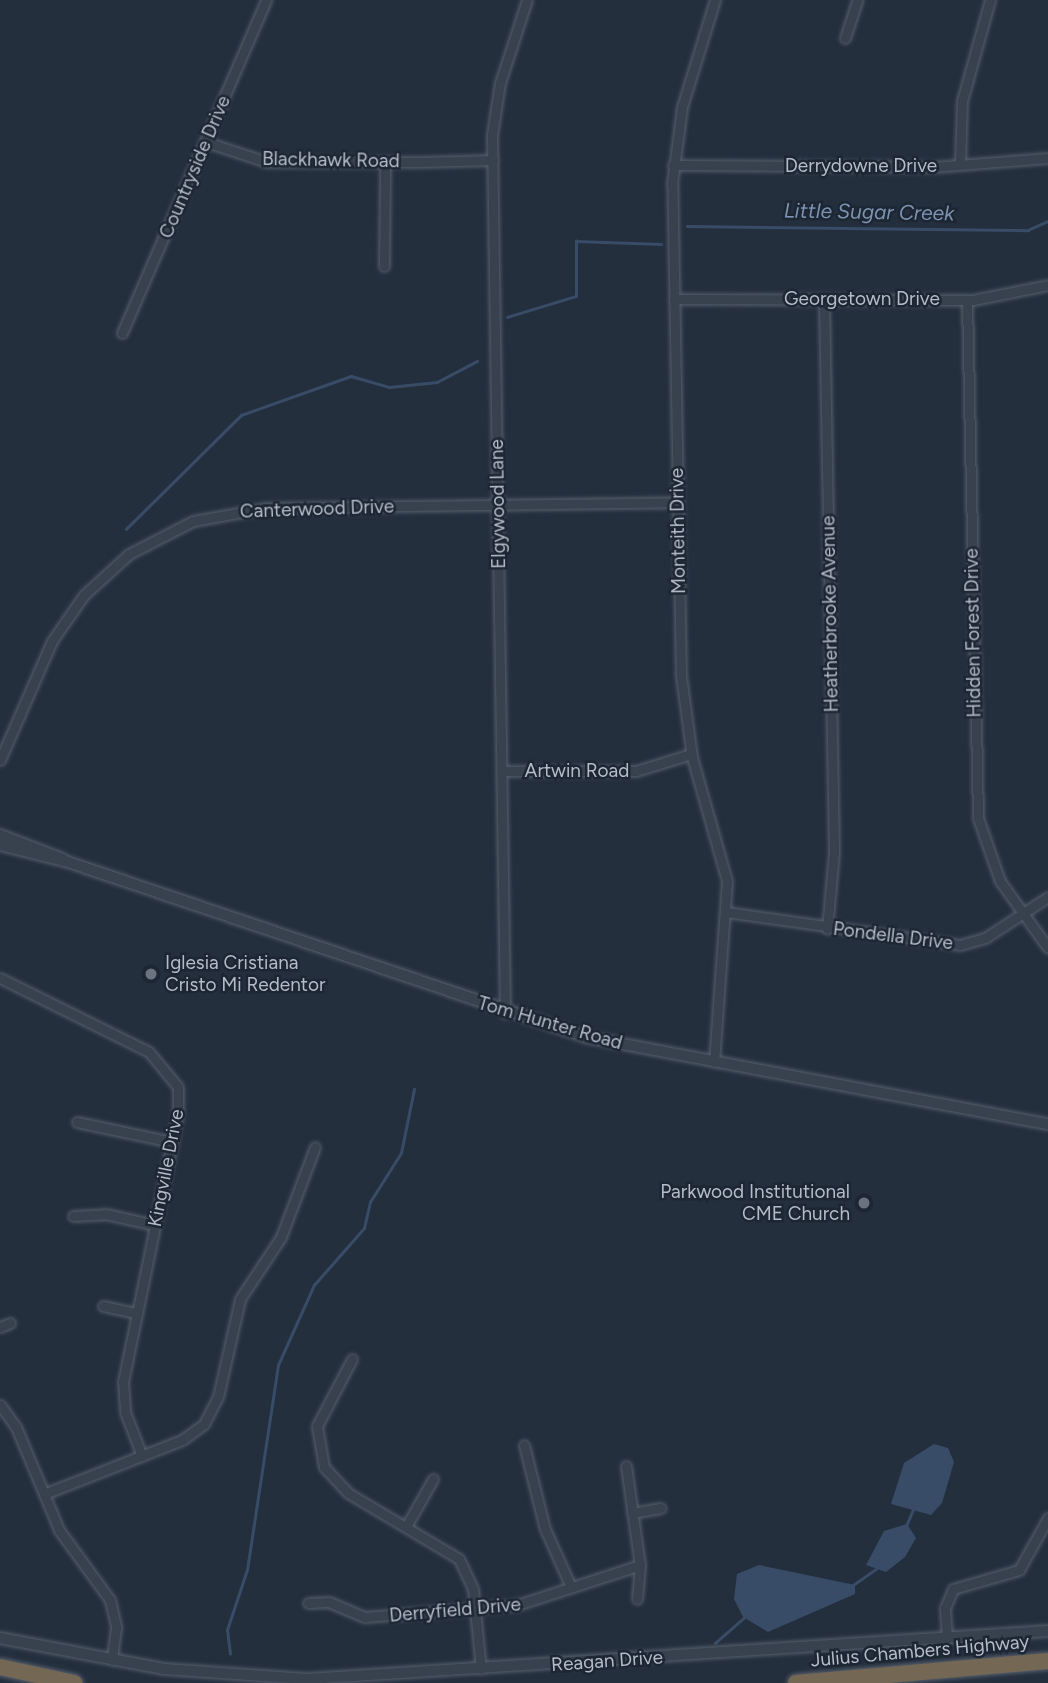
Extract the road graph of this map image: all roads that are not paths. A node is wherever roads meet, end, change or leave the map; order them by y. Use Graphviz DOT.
graph roads {
  1 [pos="266,0"];
  2 [pos="527,0"];
  3 [pos="715,0"];
  4 [pos="857,0"];
  5 [pos="990,0"];
  6 [pos="845,38"];
  7 [pos="206,142"];
  8 [pos="1048,158"];
  9 [pos="493,160"];
  10 [pos="385,162"];
  11 [pos="960,164"];
  12 [pos="673,165"];
  13 [pos="384,266"];
  14 [pos="1048,285"];
  15 [pos="674,299"];
  16 [pos="824,299"];
  17 [pos="967,300"];
  18 [pos="122,333"];
  19 [pos="677,502"];
  20 [pos="498,505"];
  21 [pos="691,754"];
  22 [pos="0,760"];
  23 [pos="502,771"];
  24 [pos="0,835"];
  25 [pos="0,845"];
  26 [pos="68,862"];
  27 [pos="1048,897"];
  28 [pos="726,912"];
  29 [pos="1024,914"];
  30 [pos="827,929"];
  31 [pos="1048,948"];
  32 [pos="0,978"];
  33 [pos="505,1013"];
  34 [pos="714,1062"];
  35 [pos="77,1122"];
  36 [pos="1048,1124"];
  37 [pos="172,1142"];
  38 [pos="315,1147"];
  39 [pos="73,1216"];
  40 [pos="155,1225"];
  41 [pos="103,1306"];
  42 [pos="136,1313"];
  43 [pos="10,1323"];
  44 [pos="0,1327"];
  45 [pos="352,1359"];
  46 [pos="0,1405"];
  47 [pos="524,1445"];
  48 [pos="142,1456"];
  49 [pos="626,1466"];
  50 [pos="432,1479"];
  51 [pos="44,1494"];
  52 [pos="660,1508"];
  53 [pos="632,1513"];
  54 [pos="1048,1518"];
  55 [pos="407,1525"];
  56 [pos="640,1565"];
  57 [pos="571,1587"];
  58 [pos="637,1599"];
  59 [pos="308,1603"];
  60 [pos="476,1608"];
  61 [pos="1048,1630"];
  62 [pos="0,1638"];
  63 [pos="947,1638"];
  64 [pos="112,1660"];
  65 [pos="1048,1661"];
  66 [pos="0,1667"];
  67 [pos="481,1669"];
  68 [pos="74,1683"];
  69 [pos="796,1683"];
  1 -- 7 [label="street, Countryside Drive"];
  2 -- 9 [label="street, Elgywood Lane"];
  3 -- 12 [label="street, Monteith Drive"];
  4 -- 6 [label="street"];
  5 -- 11 [label="street"];
  7 -- 10 [label="street, Blackhawk Road"];
  7 -- 18 [label="street, Countryside Drive"];
  8 -- 11 [label="street, Derrydowne Drive"];
  9 -- 10 [label="street, Blackhawk Road"];
  9 -- 20 [label="street, Elgywood Lane"];
  10 -- 13 [label="street"];
  11 -- 12 [label="street, Derrydowne Drive"];
  12 -- 15 [label="street, Monteith Drive"];
  14 -- 17 [label="street, Georgetown Drive"];
  15 -- 16 [label="street, Georgetown Drive"];
  15 -- 19 [label="street, Monteith Drive"];
  16 -- 17 [label="street, Georgetown Drive"];
  16 -- 30 [label="street, Heatherbrooke Avenue"];
  17 -- 29 [label="street, Hidden Forest Drive"];
  19 -- 20 [label="street, Canterwood Drive"];
  19 -- 21 [label="street, Monteith Drive"];
  20 -- 22 [label="street, Canterwood Drive"];
  20 -- 23 [label="street, Elgywood Lane"];
  21 -- 23 [label="street, Artwin Road"];
  21 -- 28 [label="street, Monteith Drive"];
  23 -- 33 [label="street, Elgywood Lane"];
  24 -- 26 [label="street, Tom Hunter Road"];
  25 -- 26 [label="street, Tom Hunter Road"];
  26 -- 33 [label="street, Tom Hunter Road"];
  27 -- 29 [label="street, Pondella Drive"];
  28 -- 30 [label="street, Pondella Drive"];
  28 -- 34 [label="street, Monteith Drive"];
  29 -- 30 [label="street, Pondella Drive"];
  29 -- 31 [label="street, Hidden Forest Drive"];
  32 -- 37 [label="street, Kingville Drive"];
  33 -- 34 [label="street, Tom Hunter Road"];
  34 -- 36 [label="street, Tom Hunter Road"];
  35 -- 37 [label="street"];
  37 -- 40 [label="street, Kingville Drive"];
  38 -- 48 [label="street"];
  39 -- 40 [label="street"];
  40 -- 42 [label="street, Kingville Drive"];
  41 -- 42 [label="street"];
  42 -- 48 [label="street, Kingville Drive"];
  43 -- 44 [label="street"];
  45 -- 55 [label="street"];
  46 -- 51 [label="street"];
  47 -- 57 [label="street"];
  48 -- 51 [label="street"];
  49 -- 53 [label="street"];
  50 -- 55 [label="street"];
  51 -- 64 [label="street"];
  52 -- 53 [label="street"];
  53 -- 56 [label="street"];
  54 -- 63 [label="street"];
  55 -- 60 [label="street"];
  56 -- 57 [label="street, Derryfield Drive"];
  56 -- 58 [label="street"];
  57 -- 60 [label="street, Derryfield Drive"];
  59 -- 60 [label="street, Derryfield Drive"];
  60 -- 67 [label="street"];
  61 -- 63 [label="street, Reagan Drive"];
  62 -- 64 [label="street, Reagan Drive"];
  63 -- 67 [label="street, Reagan Drive"];
  64 -- 67 [label="street, Reagan Drive"];
  65 -- 69 [label="highway, Julius Chambers Highway"];
  66 -- 68 [label="highway"];
}
